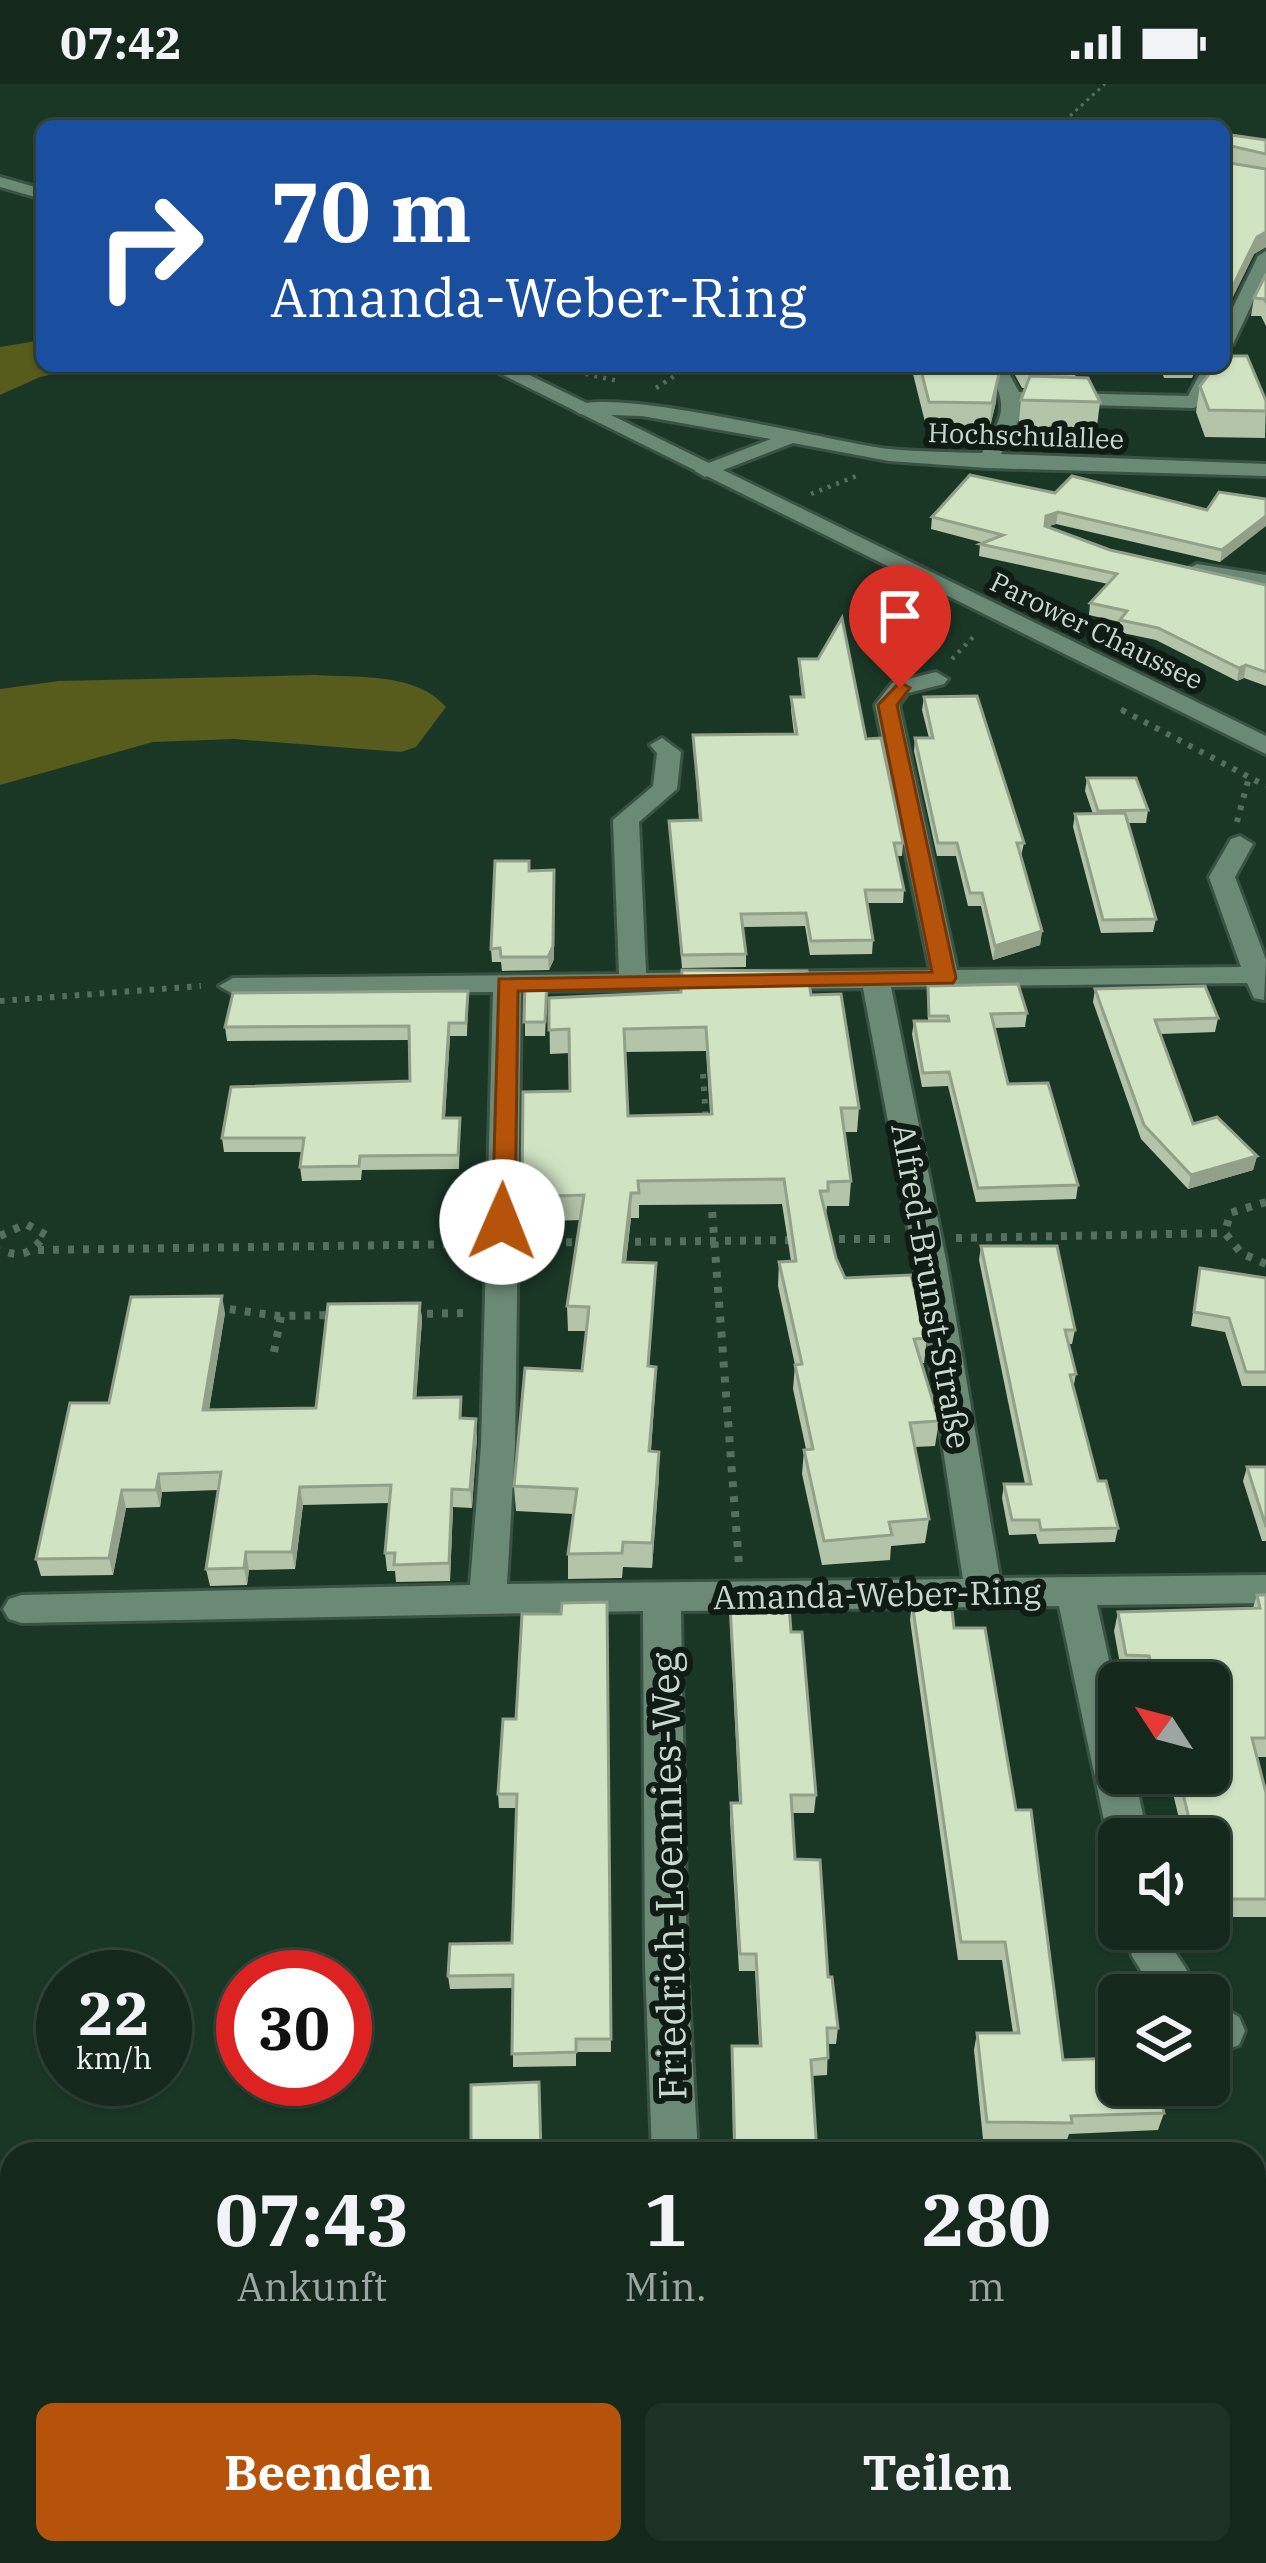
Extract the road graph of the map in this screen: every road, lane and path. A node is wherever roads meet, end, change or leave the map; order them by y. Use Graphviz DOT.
graph roads {
  1 [pos="1105,84"];
  2 [pos="1066,120"];
  3 [pos="0,182"];
  4 [pos="36,192"];
  5 [pos="1266,256"];
  6 [pos="1230,331"];
  7 [pos="508,372"];
  8 [pos="557,372"];
  9 [pos="577,372"];
  10 [pos="681,372"];
  11 [pos="999,372"];
  12 [pos="1211,372"];
  13 [pos="520,378"];
  14 [pos="630,385"];
  15 [pos="644,388"];
  16 [pos="1012,397"];
  17 [pos="580,408"];
  18 [pos="786,440"];
  19 [pos="987,462"];
  20 [pos="1266,470"];
  21 [pos="705,472"];
  22 [pos="863,474"];
  23 [pos="810,494"];
  24 [pos="1171,565"];
  25 [pos="1266,581"];
  26 [pos="936,679"];
  27 [pos="662,745"];
  28 [pos="1266,746"];
  29 [pos="1249,776"];
  30 [pos="1240,844"];
  31 [pos="945,978"];
  32 [pos="874,980"];
  33 [pos="633,982"];
  34 [pos="507,984"];
  35 [pos="232,986"];
  36 [pos="1262,986"];
  37 [pos="0,1001"];
  38 [pos="703,1074"];
  39 [pos="707,1142"];
  40 [pos="710,1187"];
  41 [pos="1266,1202"];
  42 [pos="1225,1233"];
  43 [pos="0,1236"];
  44 [pos="925,1240"];
  45 [pos="716,1241"];
  46 [pos="501,1244"];
  47 [pos="0,1249"];
  48 [pos="38,1250"];
  49 [pos="1266,1264"];
  50 [pos="200,1307"];
  51 [pos="500,1313"];
  52 [pos="393,1314"];
  53 [pos="352,1315"];
  54 [pos="281,1316"];
  55 [pos="274,1352"];
  56 [pos="1266,1588"];
  57 [pos="1076,1592"];
  58 [pos="984,1594"];
  59 [pos="740,1596"];
  60 [pos="662,1597"];
  61 [pos="488,1599"];
  62 [pos="22,1609"];
  63 [pos="1124,1818"];
  64 [pos="674,2142"];
  1 -- 2 [label="path"];
  3 -- 4 [label="street"];
  5 -- 6 [label="street"];
  7 -- 13 [label="street, Parower Chaussee"];
  8 -- 13 [label="path"];
  9 -- 14 [label="path"];
  10 -- 15 [label="path"];
  11 -- 16 [label="street"];
  12 -- 16 [label="street"];
  13 -- 17 [label="street, Parower Chaussee"];
  16 -- 19 [label="street"];
  17 -- 18 [label="street, Hochschulallee"];
  17 -- 21 [label="street, Parower Chaussee"];
  18 -- 19 [label="street, Hochschulallee"];
  18 -- 21 [label="street, Hochschulallee"];
  19 -- 20 [label="street, Hochschulallee"];
  21 -- 28 [label="street, Parower Chaussee"];
  22 -- 23 [label="path"];
  24 -- 25 [label="street"];
  26 -- 31 [label="street"];
  27 -- 33 [label="street"];
  29 -- 30 [label="path"];
  30 -- 36 [label="street"];
  31 -- 32 [label="street"];
  31 -- 36 [label="street"];
  32 -- 33 [label="street"];
  32 -- 44 [label="street, Alfred-Brunst-Straße"];
  33 -- 34 [label="street"];
  34 -- 35 [label="street"];
  34 -- 46 [label="street"];
  35 -- 37 [label="path"];
  38 -- 39 [label="path"];
  40 -- 45 [label="path"];
  41 -- 42 [label="path"];
  42 -- 44 [label="path"];
  42 -- 49 [label="path"];
  43 -- 48 [label="path"];
  44 -- 45 [label="path"];
  44 -- 58 [label="street, Alfred-Brunst-Straße"];
  45 -- 46 [label="path"];
  45 -- 59 [label="path"];
  46 -- 48 [label="path"];
  46 -- 51 [label="street"];
  47 -- 48 [label="path"];
  50 -- 54 [label="path"];
  51 -- 52 [label="path"];
  51 -- 61 [label="street"];
  53 -- 54 [label="path"];
  54 -- 55 [label="path"];
  56 -- 57 [label="street, Amanda-Weber-Ring"];
  57 -- 58 [label="street, Amanda-Weber-Ring"];
  57 -- 63 [label="street"];
  58 -- 59 [label="street, Amanda-Weber-Ring"];
  59 -- 60 [label="street, Amanda-Weber-Ring"];
  60 -- 61 [label="street, Amanda-Weber-Ring"];
  60 -- 64 [label="street, Friedrich-Loennies-Weg"];
  61 -- 62 [label="street, Amanda-Weber-Ring"];
}
